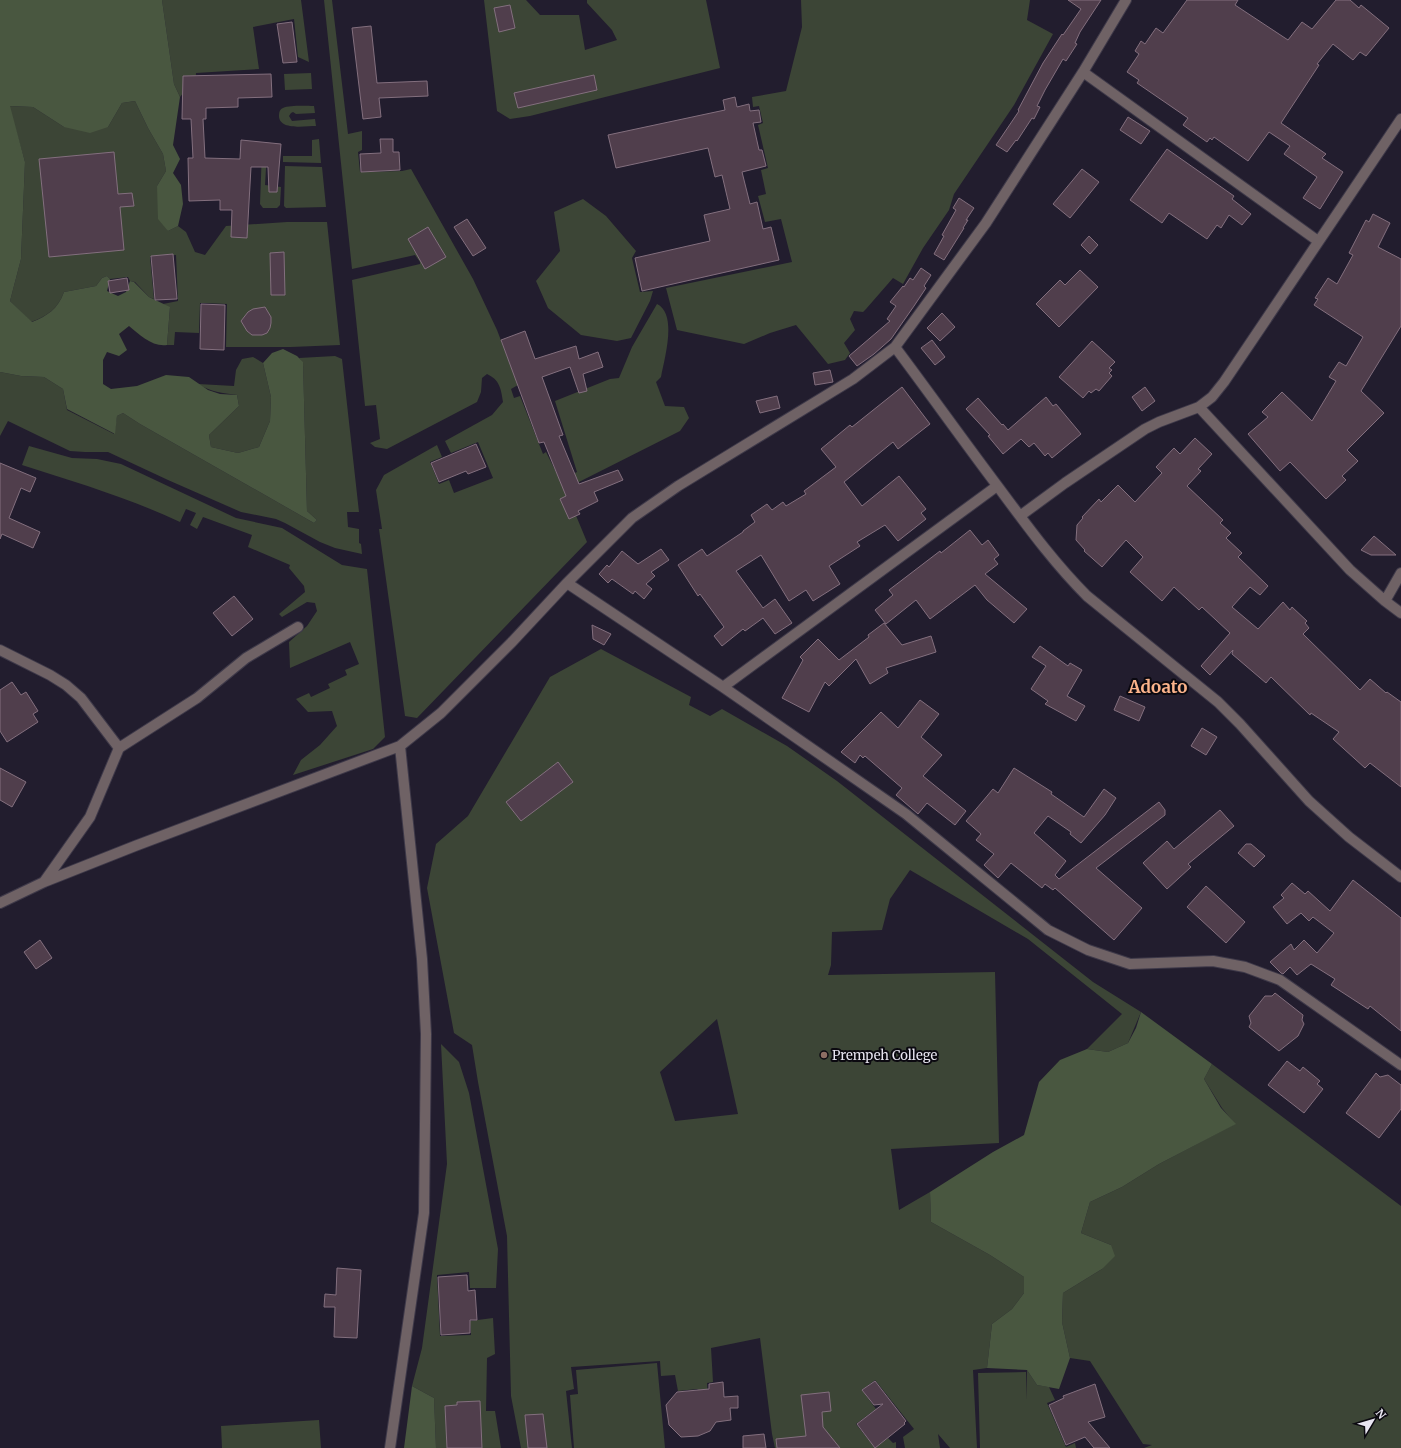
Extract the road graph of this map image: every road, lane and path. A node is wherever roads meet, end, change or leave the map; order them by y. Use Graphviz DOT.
graph roads {
  1 [pos="1126,0"];
  2 [pos="1083,72"];
  3 [pos="1401,119"];
  4 [pos="1318,241"];
  5 [pos="895,347"];
  6 [pos="1199,407"];
  7 [pos="997,486"];
  8 [pos="1020,516"];
  9 [pos="1401,573"];
  10 [pos="567,584"];
  11 [pos="1385,601"];
  12 [pos="1401,613"];
  13 [pos="298,627"];
  14 [pos="0,650"];
  15 [pos="723,686"];
  16 [pos="400,746"];
  17 [pos="119,748"];
  18 [pos="1401,877"];
  19 [pos="44,882"];
  20 [pos="0,903"];
  21 [pos="1401,1065"];
  22 [pos="390,1448"];
  1 -- 2 [label="street"];
  2 -- 4 [label="street"];
  2 -- 5 [label="street"];
  3 -- 4 [label="street"];
  4 -- 6 [label="street"];
  5 -- 7 [label="street"];
  5 -- 10 [label="street"];
  6 -- 8 [label="street"];
  6 -- 11 [label="street"];
  7 -- 8 [label="street"];
  7 -- 15 [label="street"];
  8 -- 18 [label="street"];
  9 -- 11 [label="street"];
  10 -- 15 [label="street"];
  10 -- 16 [label="street"];
  11 -- 12 [label="street"];
  13 -- 17 [label="street"];
  14 -- 17 [label="street"];
  15 -- 21 [label="street"];
  16 -- 19 [label="street"];
  16 -- 22 [label="street"];
  17 -- 19 [label="street"];
  19 -- 20 [label="street"];
}
